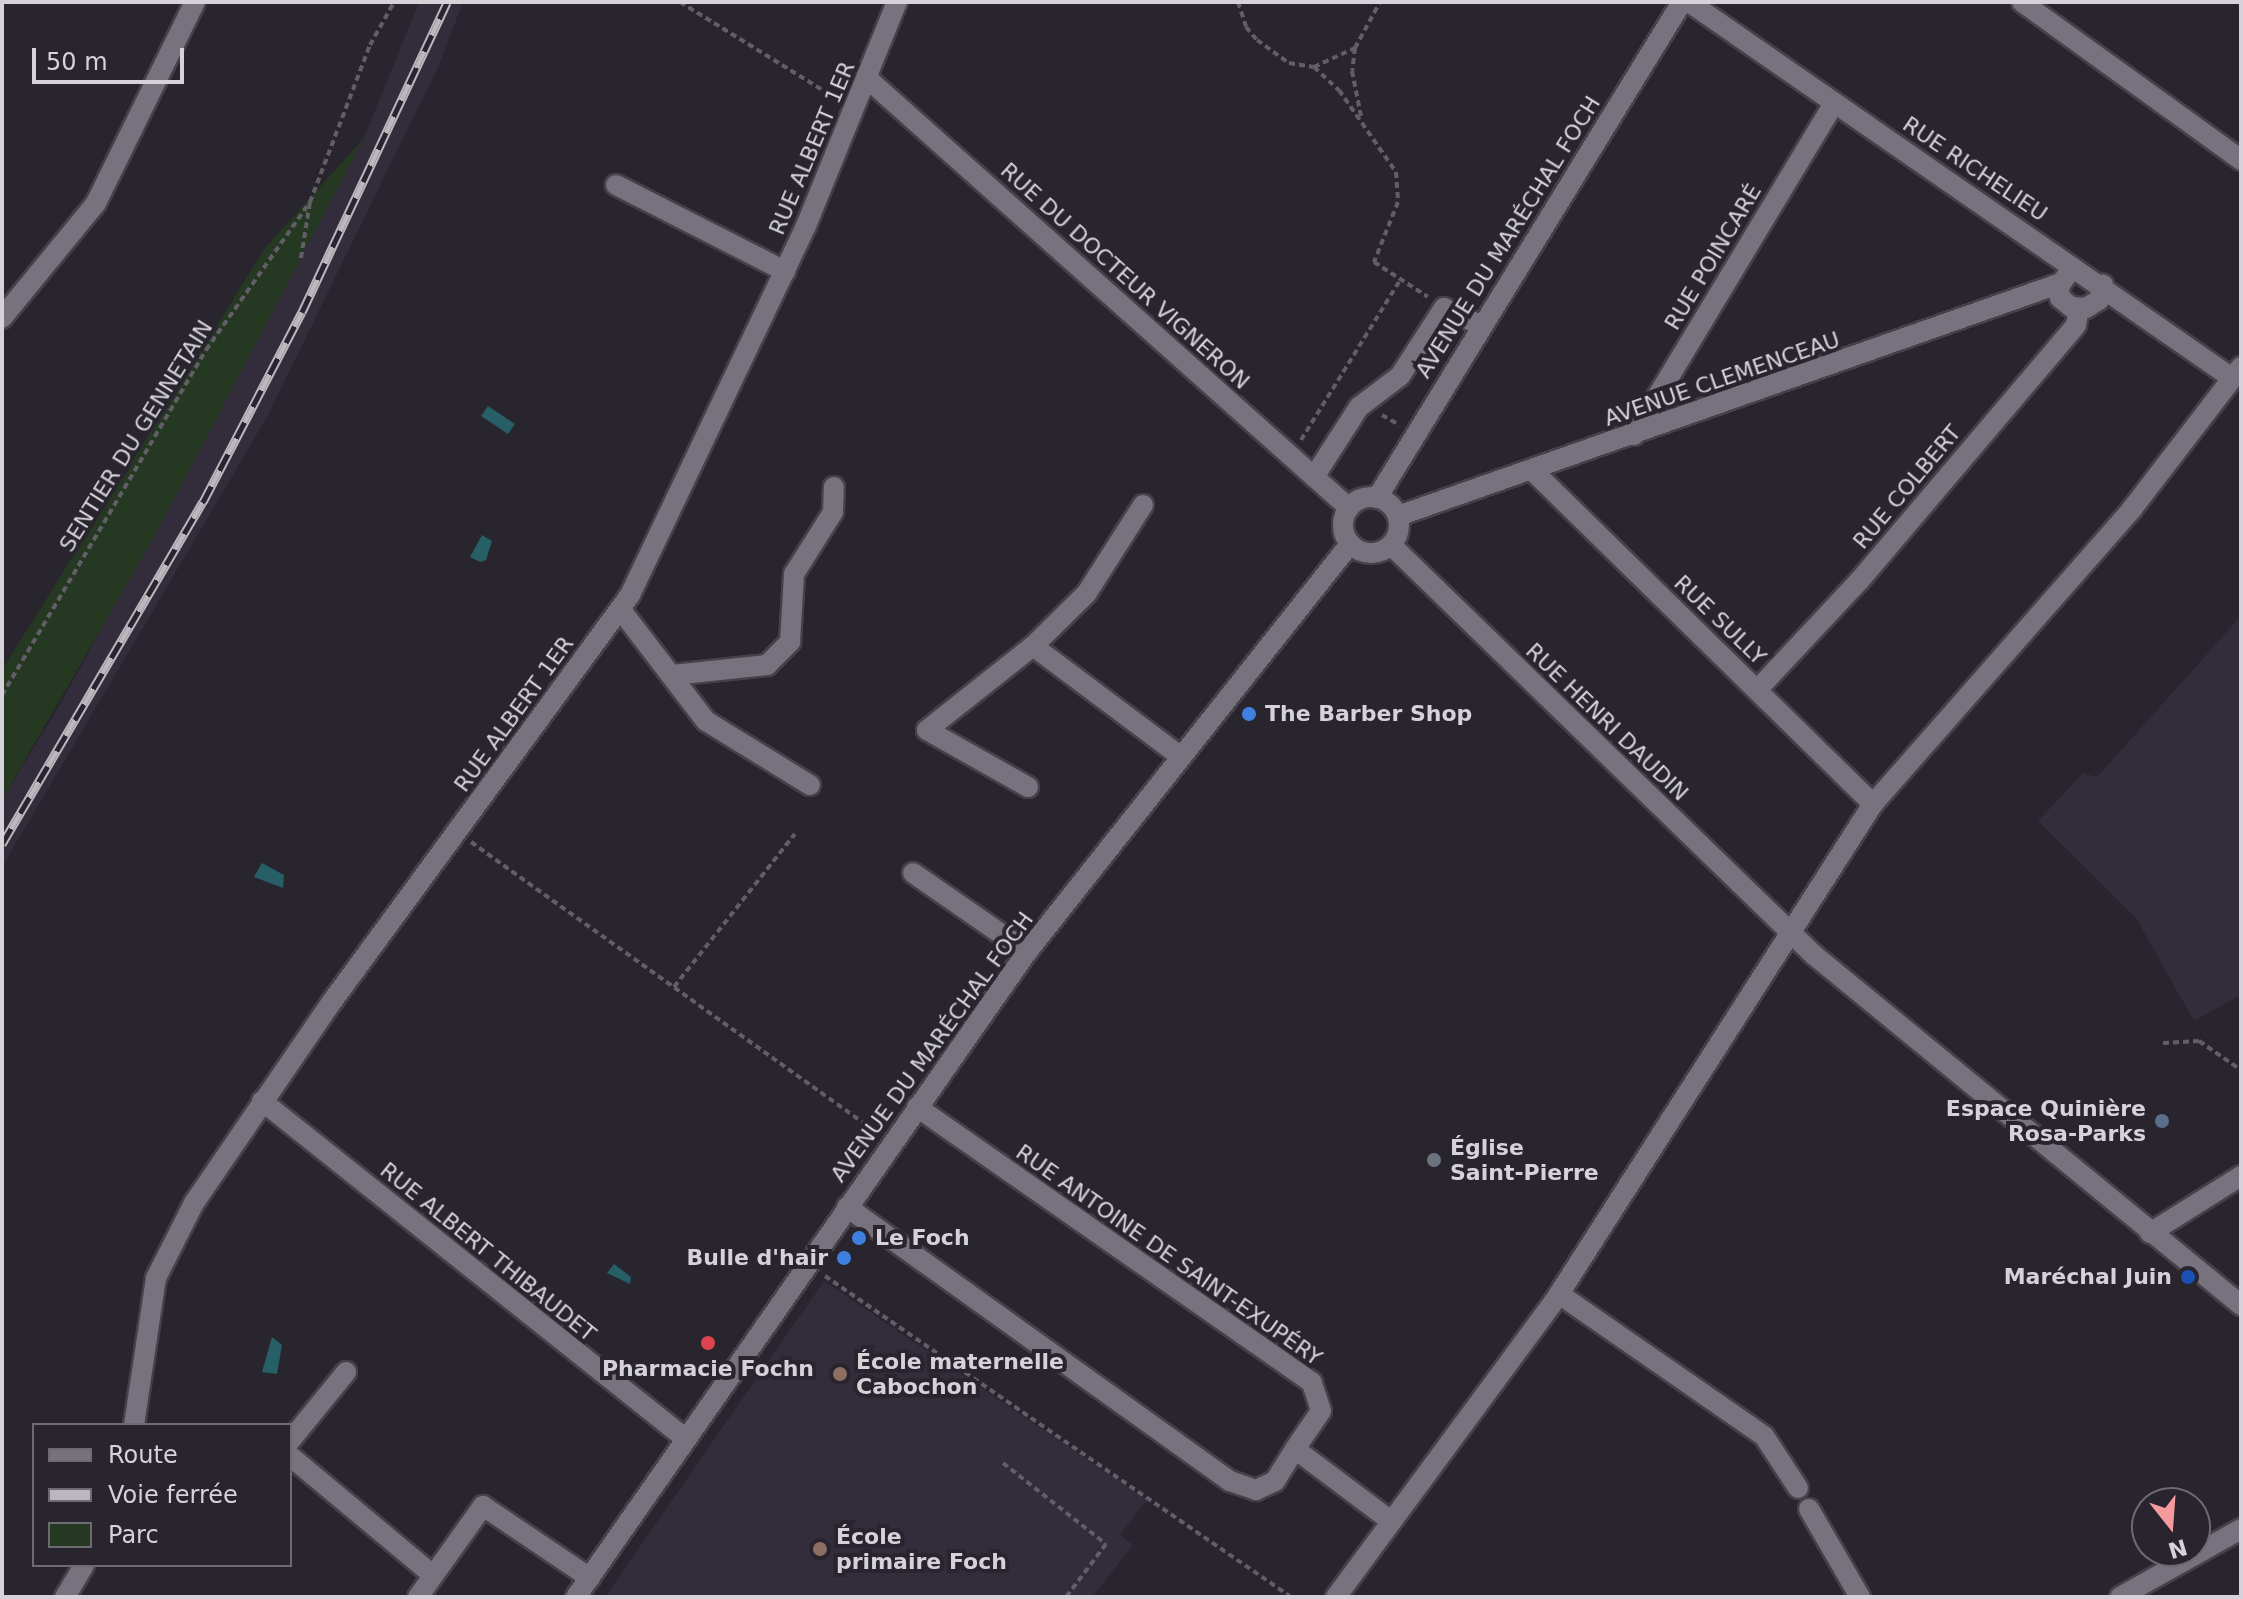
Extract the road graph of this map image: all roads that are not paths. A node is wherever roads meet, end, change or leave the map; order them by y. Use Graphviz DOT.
graph roads {
  1 [pos="195,2"];
  2 [pos="897,2"];
  3 [pos="1682,2"];
  4 [pos="1689,2"];
  5 [pos="2022,2"];
  6 [pos="869,80"];
  7 [pos="1834,103"];
  8 [pos="2241,160"];
  9 [pos="616,185"];
  10 [pos="2079,268"];
  11 [pos="785,271"];
  12 [pos="2061,283"];
  13 [pos="2103,285"];
  14 [pos="2079,308"];
  15 [pos="2,318"];
  16 [pos="1482,326"];
  17 [pos="2237,372"];
  18 [pos="1634,435"];
  19 [pos="1533,471"];
  20 [pos="1314,477"];
  21 [pos="834,487"];
  22 [pos="1377,498"];
  23 [pos="1143,505"];
  24 [pos="1349,508"];
  25 [pos="1398,516"];
  26 [pos="1350,544"];
  27 [pos="1391,545"];
  28 [pos="621,610"];
  29 [pos="1033,646"];
  30 [pos="672,675"];
  31 [pos="1757,690"];
  32 [pos="1180,756"];
  33 [pos="810,785"];
  34 [pos="1028,787"];
  35 [pos="1873,804"];
  36 [pos="913,873"];
  37 [pos="1789,932"];
  38 [pos="1027,952"];
  39 [pos="262,1101"];
  40 [pos="917,1107"];
  41 [pos="2241,1176"];
  42 [pos="847,1207"];
  43 [pos="2150,1233"];
  44 [pos="1559,1294"];
  45 [pos="2241,1305"];
  46 [pos="346,1372"];
  47 [pos="134,1423"];
  48 [pos="292,1439"];
  49 [pos="686,1439"];
  50 [pos="1295,1449"];
  51 [pos="292,1458"];
  52 [pos="1798,1488"];
  53 [pos="1809,1509"];
  54 [pos="1391,1521"];
  55 [pos="2241,1529"];
  56 [pos="83,1567"];
  57 [pos="433,1575"];
  58 [pos="590,1578"];
  59 [pos="1337,1595"];
  60 [pos="65,1597"];
  61 [pos="418,1597"];
  62 [pos="576,1597"];
  63 [pos="1860,1597"];
  64 [pos="2120,1597"];
  1 -- 15 [label="street"];
  2 -- 6 [label="street, RUE ALBERT 1ER"];
  3 -- 16 [label="street, AVENUE DU MARÉCHAL FOCH"];
  4 -- 7 [label="street, RUE RICHELIEU"];
  5 -- 8 [label="street"];
  6 -- 11 [label="street, RUE ALBERT 1ER"];
  6 -- 20 [label="street, RUE DU DOCTEUR VIGNERON"];
  7 -- 10 [label="street, RUE RICHELIEU"];
  7 -- 18 [label="street, RUE POINCARÉ"];
  9 -- 11 [label="street"];
  10 -- 12 [label="street"];
  10 -- 13 [label="street, RUE RICHELIEU"];
  11 -- 28 [label="street, RUE ALBERT 1ER"];
  12 -- 14 [label="street"];
  12 -- 18 [label="street, AVENUE CLEMENCEAU"];
  13 -- 14 [label="street"];
  13 -- 17 [label="street, RUE RICHELIEU"];
  14 -- 31 [label="street, RUE COLBERT"];
  16 -- 20 [label="street"];
  16 -- 22 [label="street, AVENUE DU MARÉCHAL FOCH"];
  17 -- 35 [label="street"];
  18 -- 19 [label="street, AVENUE CLEMENCEAU"];
  19 -- 25 [label="street, AVENUE CLEMENCEAU"];
  19 -- 31 [label="street, RUE SULLY"];
  20 -- 24 [label="street, RUE DU DOCTEUR VIGNERON"];
  21 -- 30 [label="street"];
  22 -- 24 [label="street"];
  22 -- 25 [label="street"];
  23 -- 29 [label="street"];
  24 -- 26 [label="street"];
  25 -- 27 [label="street"];
  26 -- 27 [label="street"];
  26 -- 32 [label="street, AVENUE DU MARÉCHAL FOCH"];
  27 -- 37 [label="street, RUE HENRI DAUDIN"];
  28 -- 30 [label="street"];
  28 -- 39 [label="street, RUE ALBERT 1ER"];
  29 -- 32 [label="street"];
  29 -- 34 [label="street"];
  30 -- 33 [label="street"];
  31 -- 35 [label="street, RUE SULLY"];
  32 -- 38 [label="street, AVENUE DU MARÉCHAL FOCH"];
  35 -- 37 [label="street"];
  36 -- 38 [label="street"];
  37 -- 43 [label="street, RUE HENRI DAUDIN"];
  37 -- 44 [label="street"];
  38 -- 40 [label="street, AVENUE DU MARÉCHAL FOCH"];
  39 -- 47 [label="street, RUE ALBERT 1ER"];
  39 -- 49 [label="street, RUE ALBERT THIBAUDET"];
  40 -- 42 [label="street, AVENUE DU MARÉCHAL FOCH"];
  40 -- 50 [label="street, RUE ANTOINE DE SAINT-EXUPÉRY"];
  41 -- 43 [label="street"];
  42 -- 49 [label="street, AVENUE DU MARÉCHAL FOCH"];
  42 -- 50 [label="street"];
  43 -- 45 [label="street, RUE HENRI DAUDIN"];
  44 -- 52 [label="street"];
  44 -- 54 [label="street"];
  46 -- 48 [label="street"];
  49 -- 58 [label="street, AVENUE DU MARÉCHAL FOCH"];
  50 -- 54 [label="street"];
  51 -- 57 [label="street"];
  53 -- 63 [label="street"];
  54 -- 59 [label="street"];
  55 -- 64 [label="street"];
  56 -- 60 [label="street"];
  57 -- 58 [label="street"];
  57 -- 61 [label="street"];
  58 -- 62 [label="street, AVENUE DU MARÉCHAL FOCH"];
}
